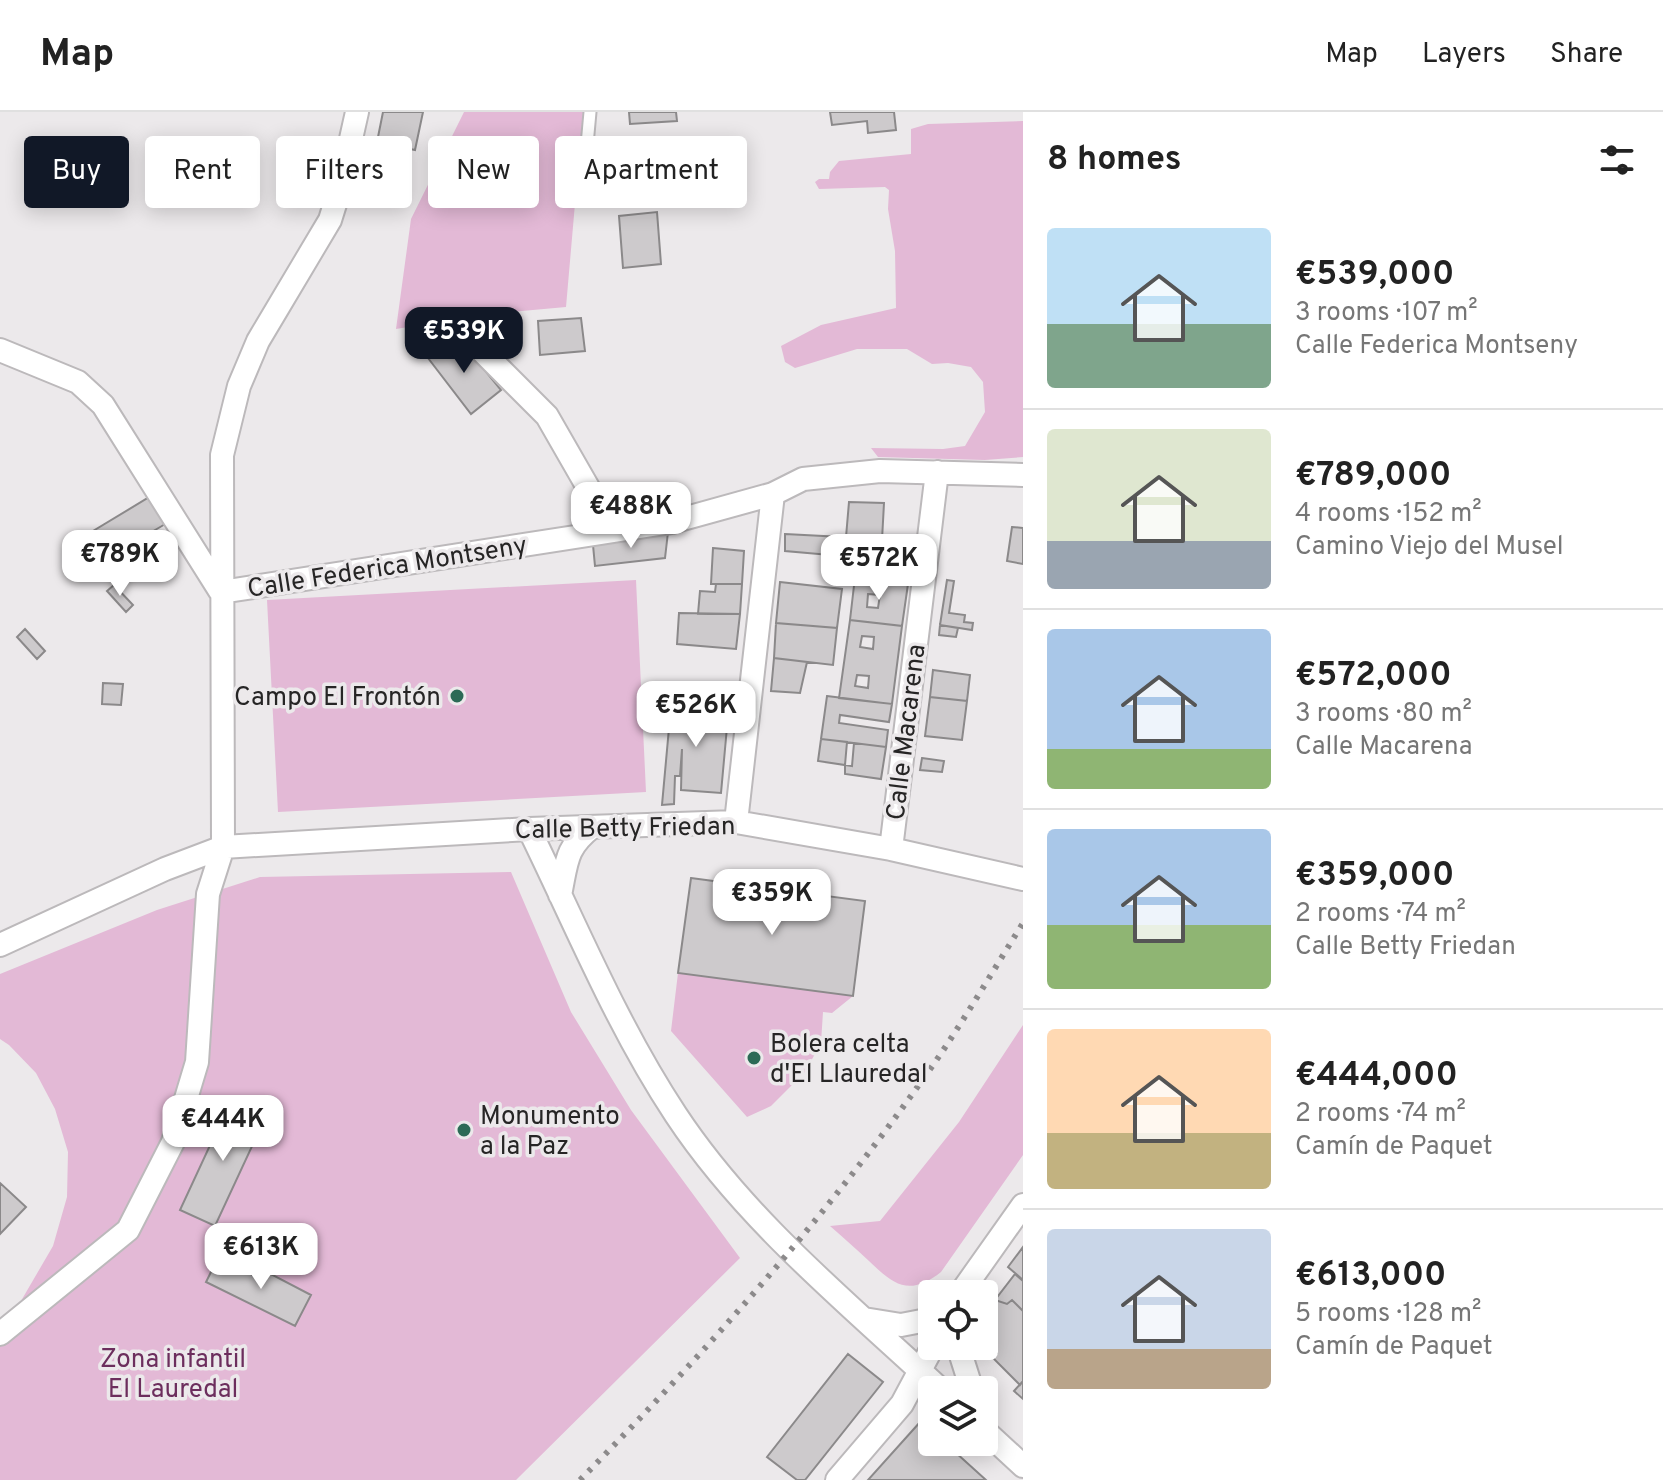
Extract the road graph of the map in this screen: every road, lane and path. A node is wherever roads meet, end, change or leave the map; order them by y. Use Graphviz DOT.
graph roads {
  1 [pos="357,112"];
  2 [pos="590,112"];
  3 [pos="588,136"];
  4 [pos="451,320"];
  5 [pos="0,350"];
  6 [pos="937,472"];
  7 [pos="1023,475"];
  8 [pos="773,494"];
  9 [pos="613,531"];
  10 [pos="221,592"];
  11 [pos="736,822"];
  12 [pos="592,827"];
  13 [pos="529,829"];
  14 [pos="223,847"];
  15 [pos="891,849"];
  16 [pos="1023,879"];
  17 [pos="560,895"];
  18 [pos="0,945"];
  19 [pos="1023,1205"];
  20 [pos="970,1280"];
  21 [pos="864,1319"];
  22 [pos="918,1322"];
  23 [pos="3,1326"];
  24 [pos="927,1360"];
  25 [pos="921,1372"];
  26 [pos="925,1376"];
  27 [pos="998,1440"];
  28 [pos="1023,1466"];
  29 [pos="837,1480"];
  1 -- 10 [label="street"];
  2 -- 3 [label="lane"];
  4 -- 9 [label="street"];
  5 -- 10 [label="street"];
  6 -- 7 [label="street, Calle Federica Montseny"];
  6 -- 8 [label="street, Calle Federica Montseny"];
  6 -- 15 [label="street, Calle Macarena"];
  8 -- 9 [label="street, Calle Federica Montseny"];
  8 -- 11 [label="street"];
  9 -- 10 [label="street, Calle Federica Montseny"];
  10 -- 14 [label="street"];
  11 -- 12 [label="street, Calle Betty Friedan"];
  11 -- 15 [label="street, Calle Betty Friedan"];
  12 -- 13 [label="street, Calle Betty Friedan"];
  12 -- 17 [label="street"];
  13 -- 14 [label="street, Calle Betty Friedan"];
  13 -- 17 [label="street"];
  14 -- 18 [label="street, Calle Betty Friedan"];
  14 -- 23 [label="street"];
  15 -- 16 [label="street, Calle Betty Friedan"];
  17 -- 21 [label="street"];
  19 -- 20 [label="street"];
  21 -- 22 [label="street"];
  21 -- 25 [label="street"];
  24 -- 25 [label="street"];
  25 -- 26 [label="street"];
  25 -- 29 [label="street"];
  27 -- 28 [label="street"];
}
